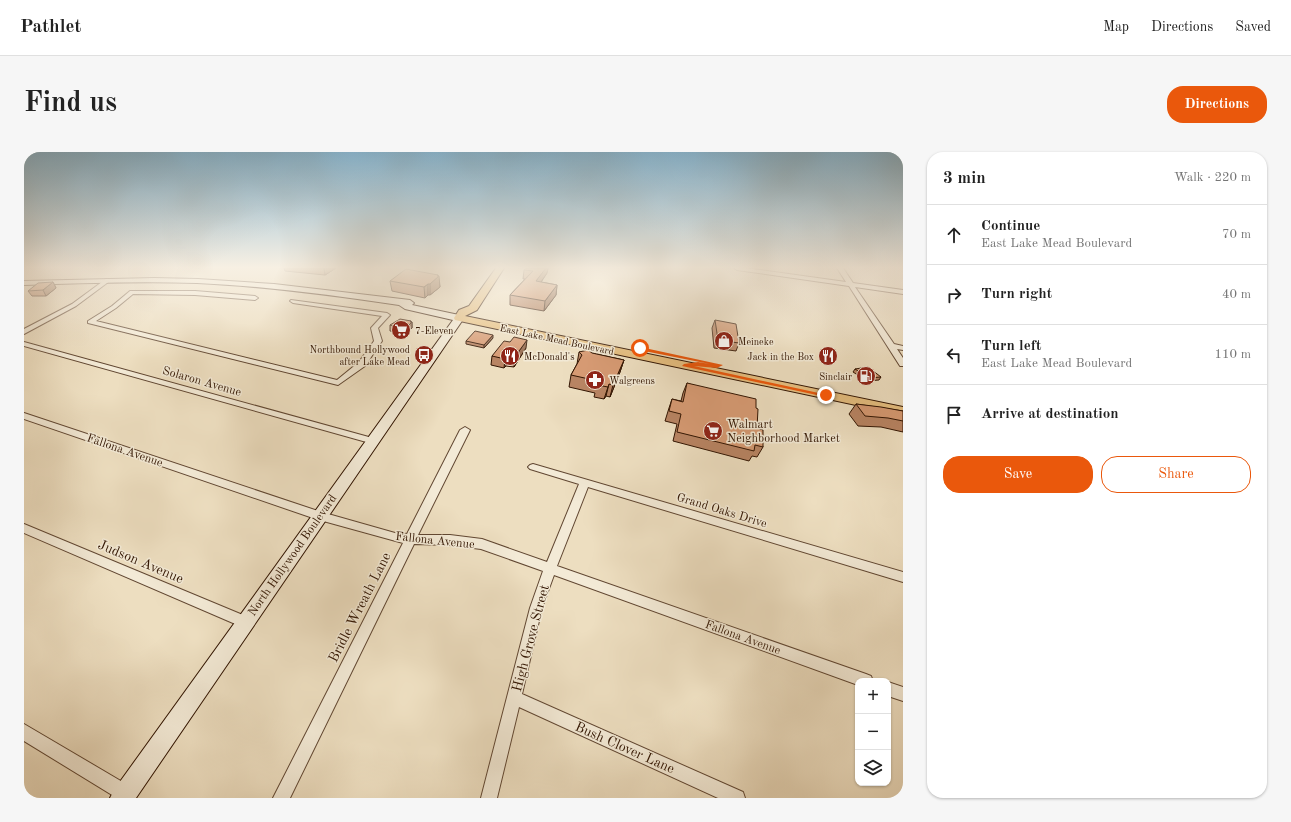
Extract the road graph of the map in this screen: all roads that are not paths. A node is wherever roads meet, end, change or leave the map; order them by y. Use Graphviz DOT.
graph roads {
  1 [pos="83,298"];
  2 [pos="125,298"];
  3 [pos="369,298"];
  4 [pos="479,298"];
  5 [pos="860,298"];
  6 [pos="466,299"];
  7 [pos="292,301"];
  8 [pos="461,315"];
  9 [pos="24,332"];
  10 [pos="577,343"];
  11 [pos="24,344"];
  12 [pos="890,346"];
  13 [pos="640,348"];
  14 [pos="903,348"];
  15 [pos="903,364"];
  16 [pos="684,365"];
  17 [pos="721,365"];
  18 [pos="903,402"];
  19 [pos="903,411"];
  20 [pos="24,416"];
  21 [pos="465,430"];
  22 [pos="373,441"];
  23 [pos="533,467"];
  24 [pos="585,483"];
  25 [pos="320,516"];
  26 [pos="24,528"];
  27 [pos="410,539"];
  28 [pos="550,568"];
  29 [pos="903,577"];
  30 [pos="245,622"];
  31 [pos="858,678"];
  32 [pos="891,690"];
  33 [pos="903,694"];
  34 [pos="513,697"];
  35 [pos="24,732"];
  36 [pos="124,796"];
  37 [pos="281,798"];
  38 [pos="489,798"];
  39 [pos="737,798"];
  1 -- 9 [label="street"];
  2 -- 7 [label="street"];
  3 -- 8 [label="main road, East Lake Mead Boulevard"];
  4 -- 8 [label="main road, North Hollywood Boulevard"];
  5 -- 12 [label="street"];
  6 -- 8 [label="main road, North Hollywood Boulevard"];
  8 -- 10 [label="main road, East Lake Mead Boulevard"];
  8 -- 13 [label="main road, East Lake Mead Boulevard"];
  8 -- 22 [label="main road, North Hollywood Boulevard"];
  10 -- 13 [label="main road"];
  10 -- 16 [label="main road, East Lake Mead Boulevard"];
  11 -- 22 [label="street, Solaron Avenue"];
  12 -- 14 [label="street"];
  12 -- 15 [label="street"];
  13 -- 17 [label="main road, East Lake Mead Boulevard"];
  16 -- 17 [label="main road"];
  16 -- 19 [label="main road, East Lake Mead Boulevard"];
  17 -- 18 [label="main road, East Lake Mead Boulevard"];
  20 -- 25 [label="street, Fallona Avenue"];
  21 -- 27 [label="street, Bridle Wreath Lane"];
  22 -- 25 [label="main road, North Hollywood Boulevard"];
  23 -- 24 [label="street, Grand Oaks Drive"];
  24 -- 28 [label="street, High Grove Street"];
  24 -- 29 [label="street, Grand Oaks Drive"];
  25 -- 27 [label="street, Fallona Avenue"];
  25 -- 30 [label="main road, North Hollywood Boulevard"];
  26 -- 30 [label="street, Judson Avenue"];
  27 -- 28 [label="street, Fallona Avenue"];
  27 -- 37 [label="street, Bridle Wreath Lane"];
  28 -- 31 [label="street, Fallona Avenue"];
  28 -- 34 [label="street, High Grove Street"];
  30 -- 36 [label="main road, North Hollywood Boulevard"];
  32 -- 33 [label="street"];
  34 -- 38 [label="street, High Grove Street"];
  34 -- 39 [label="street, Bush Clover Lane"];
  35 -- 36 [label="street"];
}
